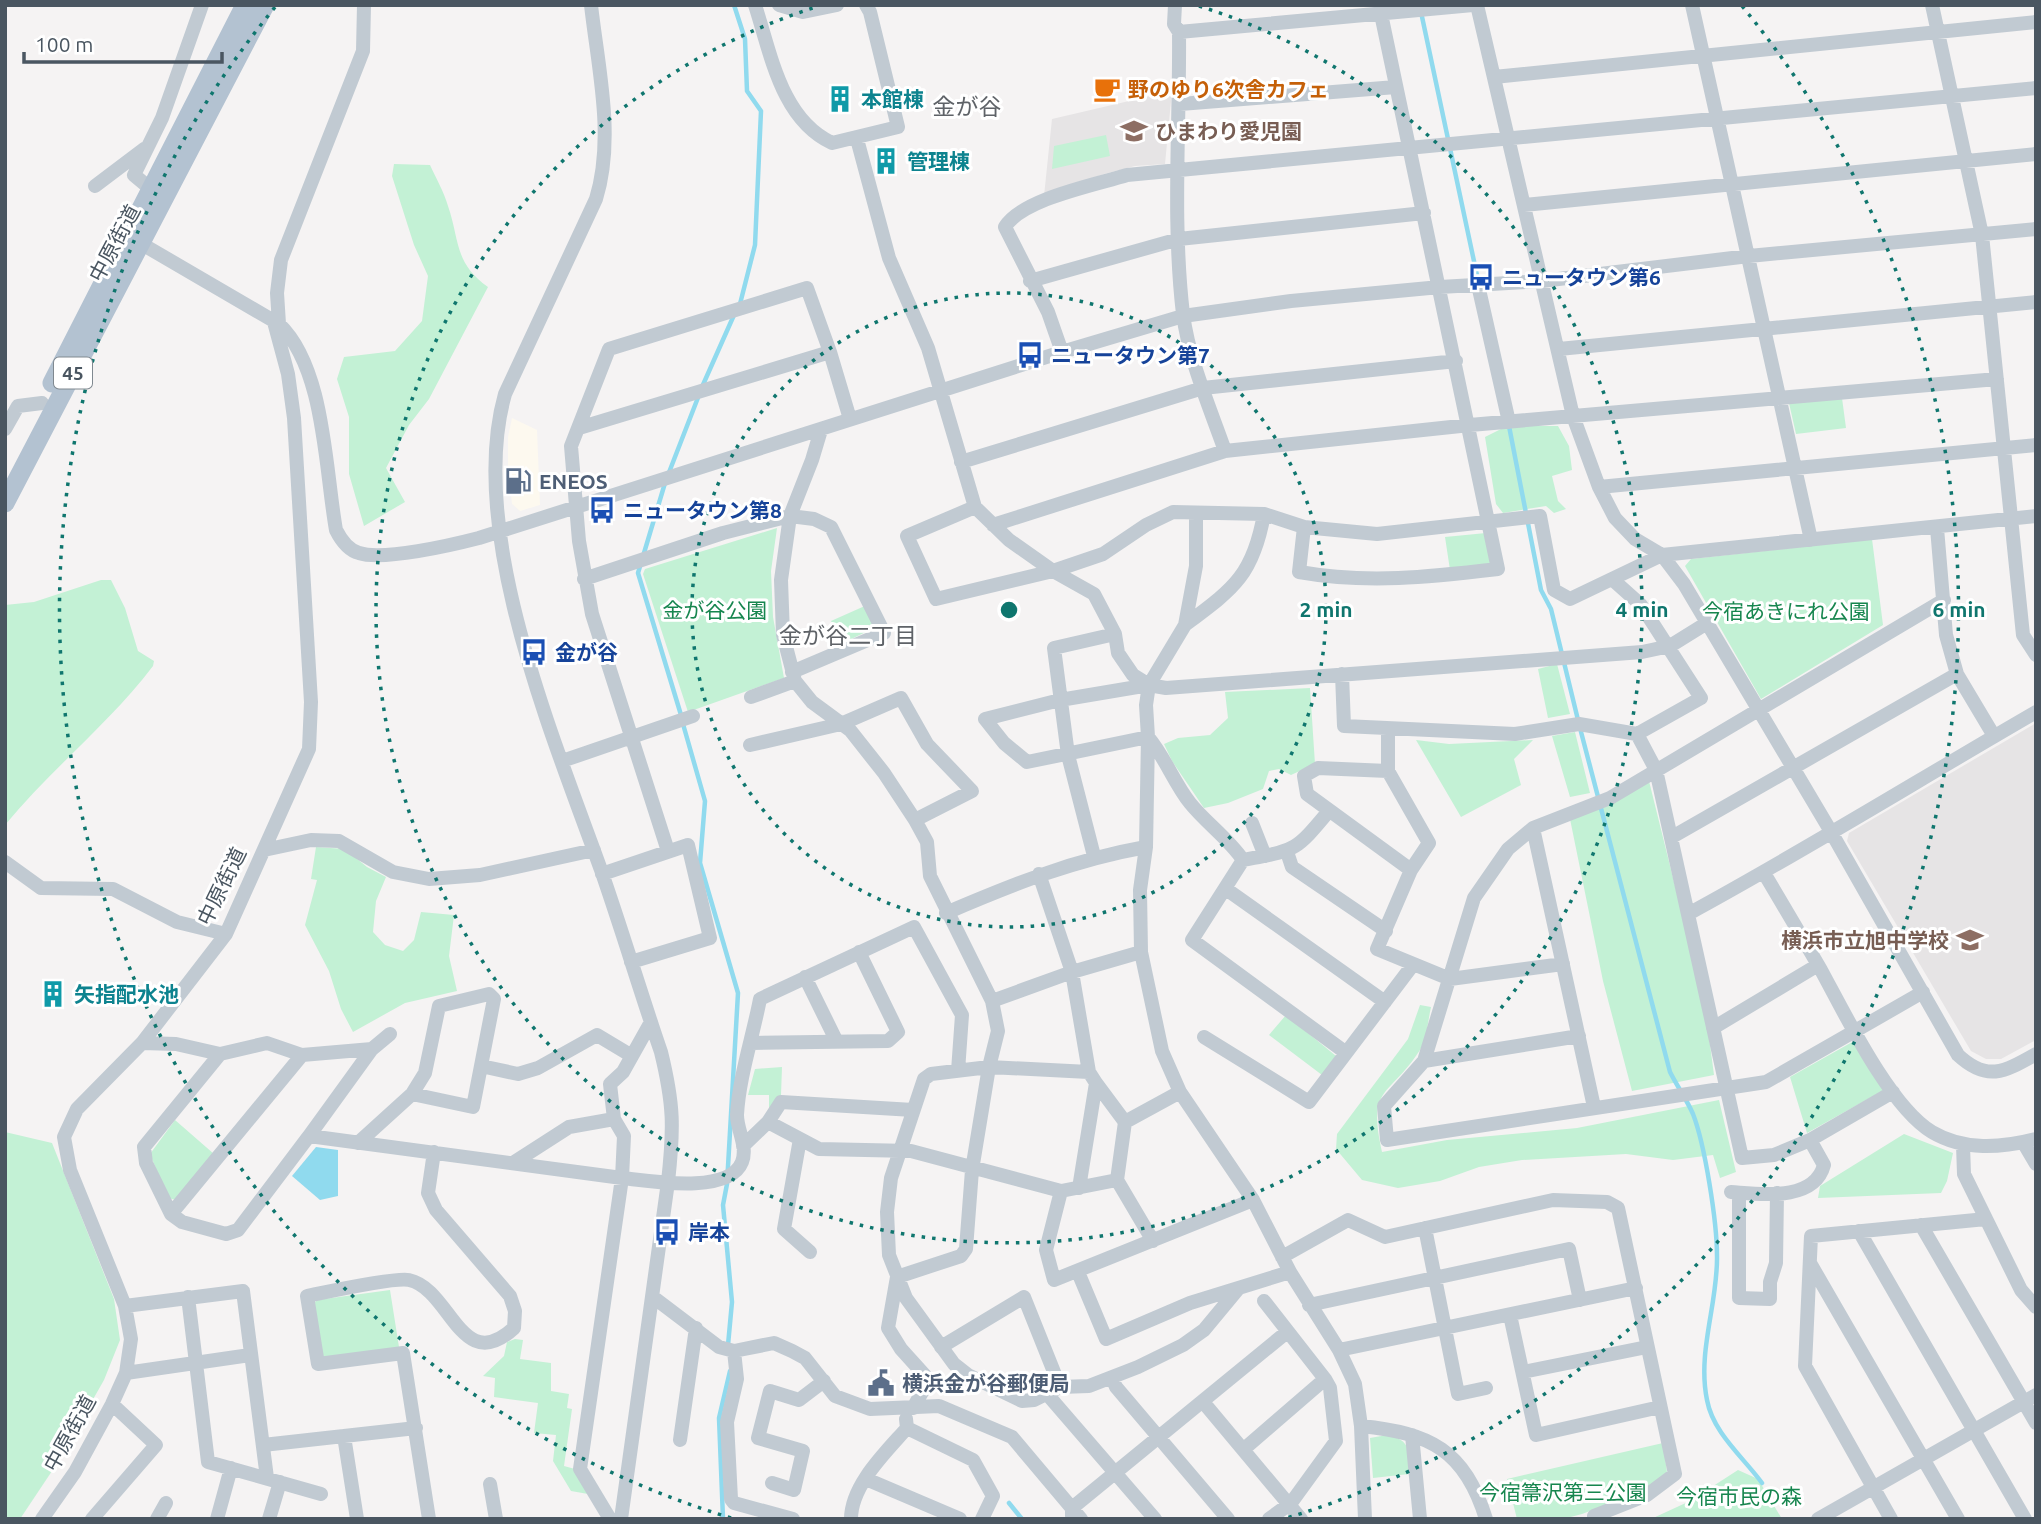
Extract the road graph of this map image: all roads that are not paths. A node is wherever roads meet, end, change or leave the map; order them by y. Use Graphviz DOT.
graph roads {
  1 [pos="202,5"];
  2 [pos="245,5"];
  3 [pos="265,5"];
  4 [pos="365,5"];
  5 [pos="590,5"];
  6 [pos="755,5"];
  7 [pos="779,5"];
  8 [pos="837,5"];
  9 [pos="866,5"];
  10 [pos="1175,5"];
  11 [pos="1475,5"];
  12 [pos="1692,5"];
  13 [pos="1933,5"];
  14 [pos="1418,8"];
  15 [pos="1381,14"];
  16 [pos="2036,22"];
  17 [pos="1179,32"];
  18 [pos="1938,32"];
  19 [pos="1703,56"];
  20 [pos="1494,78"];
  21 [pos="1396,87"];
  22 [pos="2036,88"];
  23 [pos="1952,96"];
  24 [pos="1180,104"];
  25 [pos="1718,119"];
  26 [pos="857,139"];
  27 [pos="1509,139"];
  28 [pos="150,143"];
  29 [pos="1410,148"];
  30 [pos="2036,154"];
  31 [pos="1967,161"];
  32 [pos="1178,170"];
  33 [pos="1732,184"];
  34 [pos="95,186"];
  35 [pos="152,190"];
  36 [pos="1524,205"];
  37 [pos="1424,213"];
  38 [pos="2036,229"];
  39 [pos="1982,235"];
  40 [pos="134,239"];
  41 [pos="1179,239"];
  42 [pos="1749,256"];
  43 [pos="1030,281"];
  44 [pos="1542,281"];
  45 [pos="1478,285"];
  46 [pos="1440,287"];
  47 [pos="2036,302"];
  48 [pos="1990,307"];
  49 [pos="1183,316"];
  50 [pos="276,323"];
  51 [pos="1765,330"];
  52 [pos="1559,349"];
  53 [pos="830,352"];
  54 [pos="1062,352"];
  55 [pos="1456,361"];
  56 [pos="1997,379"];
  57 [pos="1203,388"];
  58 [pos="940,392"];
  59 [pos="1781,398"];
  60 [pos="42,403"];
  61 [pos="1573,416"];
  62 [pos="850,419"];
  63 [pos="1509,422"];
  64 [pos="1469,425"];
  65 [pos="579,428"];
  66 [pos="5,429"];
  67 [pos="821,429"];
  68 [pos="2036,445"];
  69 [pos="2003,447"];
  70 [pos="1225,451"];
  71 [pos="961,462"];
  72 [pos="1795,466"];
  73 [pos="5,475"];
  74 [pos="1599,486"];
  75 [pos="5,503"];
  76 [pos="975,507"];
  77 [pos="575,508"];
  78 [pos="1189,509"];
  79 [pos="1264,514"];
  80 [pos="790,516"];
  81 [pos="2036,516"];
  82 [pos="2011,517"];
  83 [pos="1491,524"];
  84 [pos="993,525"];
  85 [pos="1304,527"];
  86 [pos="1937,528"];
  87 [pos="499,531"];
  88 [pos="1811,540"];
  89 [pos="1662,555"];
  90 [pos="1053,571"];
  91 [pos="584,579"];
  92 [pos="1612,579"];
  93 [pos="1944,600"];
  94 [pos="1707,623"];
  95 [pos="1185,625"];
  96 [pos="2030,631"];
  97 [pos="1115,634"];
  98 [pos="1670,646"];
  99 [pos="2036,655"];
  100 [pos="1342,674"];
  101 [pos="1957,674"];
  102 [pos="794,676"];
  103 [pos="1149,685"];
  104 [pos="751,696"];
  105 [pos="1060,701"];
  106 [pos="1759,711"];
  107 [pos="2036,712"];
  108 [pos="693,716"];
  109 [pos="841,724"];
  110 [pos="1388,729"];
  111 [pos="1637,734"];
  112 [pos="1994,736"];
  113 [pos="632,737"];
  114 [pos="1148,737"];
  115 [pos="750,745"];
  116 [pos="1068,755"];
  117 [pos="562,761"];
  118 [pos="1793,769"];
  119 [pos="1656,770"];
  120 [pos="1388,771"];
  121 [pos="1328,812"];
  122 [pos="915,820"];
  123 [pos="1252,823"];
  124 [pos="1533,828"];
  125 [pos="1830,830"];
  126 [pos="1672,837"];
  127 [pos="1146,847"];
  128 [pos="264,850"];
  129 [pos="594,850"];
  130 [pos="668,851"];
  131 [pos="1287,852"];
  132 [pos="1094,856"];
  133 [pos="1265,856"];
  134 [pos="1243,860"];
  135 [pos="5,862"];
  136 [pos="1411,870"];
  137 [pos="1764,873"];
  138 [pos="602,874"];
  139 [pos="1040,874"];
  140 [pos="1226,889"];
  141 [pos="946,913"];
  142 [pos="1688,914"];
  143 [pos="1386,931"];
  144 [pos="226,934"];
  145 [pos="859,951"];
  146 [pos="1141,952"];
  147 [pos="631,962"];
  148 [pos="1563,964"];
  149 [pos="1818,965"];
  150 [pos="1412,966"];
  151 [pos="1072,972"];
  152 [pos="805,976"];
  153 [pos="1450,979"];
  154 [pos="1923,992"];
  155 [pos="992,1001"];
  156 [pos="1385,1002"];
  157 [pos="651,1022"];
  158 [pos="1713,1028"];
  159 [pos="1855,1031"];
  160 [pos="390,1034"];
  161 [pos="1578,1036"];
  162 [pos="1204,1037"];
  163 [pos="836,1040"];
  164 [pos="142,1043"];
  165 [pos="751,1043"];
  166 [pos="372,1049"];
  167 [pos="1345,1052"];
  168 [pos="220,1054"];
  169 [pos="2036,1054"];
  170 [pos="302,1055"];
  171 [pos="632,1056"];
  172 [pos="1424,1061"];
  173 [pos="481,1066"];
  174 [pos="989,1067"];
  175 [pos="958,1071"];
  176 [pos="1093,1078"];
  177 [pos="1727,1088"];
  178 [pos="1180,1092"];
  179 [pos="1893,1092"];
  180 [pos="412,1094"];
  181 [pos="1594,1107"];
  182 [pos="913,1110"];
  183 [pos="614,1119"];
  184 [pos="768,1122"];
  185 [pos="1125,1122"];
  186 [pos="309,1136"];
  187 [pos="800,1139"];
  188 [pos="1810,1140"];
  189 [pos="2029,1140"];
  190 [pos="358,1143"];
  191 [pos="1963,1145"];
  192 [pos="743,1146"];
  193 [pos="435,1152"];
  194 [pos="898,1152"];
  195 [pos="513,1163"];
  196 [pos="2036,1164"];
  197 [pos="972,1170"];
  198 [pos="622,1178"];
  199 [pos="1117,1180"];
  200 [pos="668,1182"];
  201 [pos="1079,1188"];
  202 [pos="1061,1191"];
  203 [pos="1777,1192"];
  204 [pos="1253,1200"];
  205 [pos="171,1214"];
  206 [pos="1986,1220"];
  207 [pos="1922,1224"];
  208 [pos="1425,1228"];
  209 [pos="1858,1231"];
  210 [pos="1153,1241"];
  211 [pos="810,1252"];
  212 [pos="1282,1257"];
  213 [pos="1810,1263"];
  214 [pos="1078,1272"];
  215 [pos="1290,1272"];
  216 [pos="897,1277"];
  217 [pos="1436,1279"];
  218 [pos="1248,1287"];
  219 [pos="1636,1289"];
  220 [pos="188,1297"];
  221 [pos="653,1297"];
  222 [pos="1580,1300"];
  223 [pos="1264,1301"];
  224 [pos="1309,1305"];
  225 [pos="125,1306"];
  226 [pos="2036,1307"];
  227 [pos="1510,1314"];
  228 [pos="696,1328"];
  229 [pos="1445,1328"];
  230 [pos="1287,1332"];
  231 [pos="941,1347"];
  232 [pos="1647,1347"];
  233 [pos="1339,1350"];
  234 [pos="734,1351"];
  235 [pos="250,1355"];
  236 [pos="196,1364"];
  237 [pos="1523,1372"];
  238 [pos="126,1373"];
  239 [pos="1112,1378"];
  240 [pos="1325,1379"];
  241 [pos="824,1381"];
  242 [pos="1486,1388"];
  243 [pos="1054,1391"];
  244 [pos="2030,1398"];
  245 [pos="1204,1403"];
  246 [pos="112,1404"];
  247 [pos="1660,1407"];
  248 [pos="910,1408"];
  249 [pos="2036,1423"];
  250 [pos="1361,1426"];
  251 [pos="416,1428"];
  252 [pos="907,1428"];
  253 [pos="1974,1430"];
  254 [pos="1412,1435"];
  255 [pos="344,1436"];
  256 [pos="1160,1437"];
  257 [pos="680,1440"];
  258 [pos="264,1445"];
  259 [pos="1244,1449"];
  260 [pos="1923,1459"];
  261 [pos="231,1468"];
  262 [pos="1116,1473"];
  263 [pos="866,1479"];
  264 [pos="274,1480"];
  265 [pos="772,1483"];
  266 [pos="490,1484"];
  267 [pos="1873,1487"];
  268 [pos="321,1494"];
  269 [pos="166,1503"];
  270 [pos="1291,1503"];
  271 [pos="1820,1514"];
  272 [pos="1075,1515"];
  273 [pos="1594,1516"];
  274 [pos="42,1519"];
  275 [pos="92,1519"];
  276 [pos="157,1519"];
  277 [pos="217,1519"];
  278 [pos="269,1519"];
  279 [pos="357,1519"];
  280 [pos="429,1519"];
  281 [pos="496,1519"];
  282 [pos="610,1519"];
  283 [pos="621,1519"];
  284 [pos="793,1519"];
  285 [pos="851,1519"];
  286 [pos="960,1519"];
  287 [pos="982,1519"];
  288 [pos="1155,1519"];
  289 [pos="1228,1519"];
  290 [pos="1269,1519"];
  291 [pos="1301,1519"];
  292 [pos="1365,1519"];
  293 [pos="1420,1519"];
  294 [pos="1486,1519"];
  295 [pos="1891,1519"];
  296 [pos="1958,1519"];
  297 [pos="2025,1519"];
  1 -- 28 [label="street"];
  2 -- 35 [label="main road, 中原街道 / 45"];
  3 -- 40 [label="main road, 中原街道 / 45"];
  4 -- 50 [label="street, 中原街道"];
  5 -- 87 [label="street"];
  6 -- 26 [label="street"];
  7 -- 8 [label="street"];
  9 -- 26 [label="street"];
  10 -- 17 [label="street"];
  11 -- 14 [label="street"];
  11 -- 20 [label="street"];
  12 -- 19 [label="street"];
  13 -- 18 [label="street"];
  14 -- 15 [label="street"];
  15 -- 17 [label="street"];
  15 -- 21 [label="street"];
  16 -- 18 [label="street"];
  17 -- 24 [label="street"];
  18 -- 19 [label="street"];
  18 -- 23 [label="street"];
  19 -- 20 [label="street"];
  19 -- 25 [label="street"];
  20 -- 27 [label="street"];
  21 -- 24 [label="street"];
  21 -- 29 [label="street"];
  22 -- 23 [label="street"];
  23 -- 25 [label="street"];
  23 -- 31 [label="street"];
  24 -- 32 [label="street"];
  25 -- 27 [label="street"];
  25 -- 33 [label="street"];
  26 -- 58 [label="street"];
  27 -- 29 [label="street"];
  27 -- 36 [label="street"];
  28 -- 34 [label="street"];
  28 -- 35 [label="street"];
  29 -- 32 [label="street"];
  29 -- 37 [label="street"];
  30 -- 31 [label="street"];
  31 -- 33 [label="street"];
  31 -- 39 [label="street"];
  32 -- 41 [label="street"];
  32 -- 43 [label="street"];
  33 -- 36 [label="street"];
  33 -- 42 [label="street"];
  35 -- 40 [label="main road, 中原街道 / 45"];
  36 -- 44 [label="street"];
  37 -- 41 [label="street"];
  37 -- 46 [label="street"];
  38 -- 39 [label="street"];
  39 -- 42 [label="street"];
  39 -- 48 [label="street"];
  40 -- 50 [label="street"];
  40 -- 60 [label="main road, 中原街道 / 45"];
  40 -- 75 [label="main road, 中原街道 / 45"];
  41 -- 43 [label="street"];
  41 -- 49 [label="street"];
  42 -- 44 [label="street"];
  42 -- 51 [label="street"];
  43 -- 54 [label="street"];
  44 -- 45 [label="street"];
  44 -- 52 [label="street"];
  45 -- 46 [label="street"];
  45 -- 63 [label="street"];
  46 -- 49 [label="street"];
  46 -- 55 [label="street"];
  47 -- 48 [label="street"];
  48 -- 51 [label="street"];
  48 -- 56 [label="street"];
  49 -- 54 [label="street"];
  49 -- 57 [label="street"];
  50 -- 87 [label="street"];
  50 -- 128 [label="street, 中原街道"];
  51 -- 52 [label="street"];
  51 -- 59 [label="street"];
  52 -- 61 [label="street"];
  53 -- 62 [label="street"];
  53 -- 65 [label="street"];
  53 -- 65 [label="street"];
  54 -- 58 [label="street"];
  55 -- 57 [label="street"];
  55 -- 64 [label="street"];
  56 -- 59 [label="street"];
  56 -- 69 [label="street"];
  57 -- 70 [label="street"];
  57 -- 71 [label="street"];
  58 -- 62 [label="street"];
  58 -- 71 [label="street"];
  59 -- 61 [label="street"];
  59 -- 72 [label="street"];
  60 -- 66 [label="street"];
  60 -- 73 [label="main road, 中原街道 / 45"];
  61 -- 63 [label="street"];
  61 -- 74 [label="street"];
  62 -- 67 [label="street"];
  63 -- 64 [label="street"];
  64 -- 70 [label="street"];
  64 -- 83 [label="street"];
  65 -- 77 [label="street"];
  67 -- 77 [label="street"];
  67 -- 80 [label="street"];
  68 -- 69 [label="street"];
  69 -- 72 [label="street"];
  69 -- 82 [label="street"];
  70 -- 84 [label="street"];
  71 -- 76 [label="street"];
  72 -- 74 [label="street"];
  72 -- 88 [label="street"];
  74 -- 89 [label="street"];
  76 -- 84 [label="street"];
  76 -- 90 [label="street"];
  77 -- 87 [label="street"];
  77 -- 91 [label="street"];
  78 -- 79 [label="street"];
  78 -- 90 [label="street"];
  78 -- 95 [label="street"];
  79 -- 85 [label="street"];
  79 -- 95 [label="street"];
  80 -- 91 [label="street"];
  80 -- 102 [label="street"];
  80 -- 102 [label="street"];
  81 -- 82 [label="street"];
  82 -- 86 [label="street"];
  82 -- 96 [label="street"];
  83 -- 85 [label="street"];
  83 -- 85 [label="street"];
  83 -- 92 [label="street"];
  84 -- 90 [label="street"];
  86 -- 88 [label="street"];
  86 -- 93 [label="street"];
  87 -- 117 [label="street"];
  88 -- 89 [label="street"];
  89 -- 92 [label="street"];
  89 -- 94 [label="street"];
  90 -- 97 [label="street"];
  91 -- 113 [label="street"];
  92 -- 98 [label="street"];
  93 -- 101 [label="street"];
  93 -- 106 [label="street"];
  94 -- 98 [label="street"];
  94 -- 106 [label="street"];
  95 -- 103 [label="street"];
  96 -- 99 [label="street"];
  97 -- 103 [label="street"];
  97 -- 105 [label="street"];
  98 -- 100 [label="street"];
  98 -- 111 [label="street"];
  100 -- 103 [label="street"];
  100 -- 110 [label="street"];
  101 -- 112 [label="street"];
  101 -- 118 [label="street"];
  102 -- 104 [label="street"];
  102 -- 109 [label="street"];
  103 -- 105 [label="street"];
  103 -- 114 [label="street"];
  105 -- 116 [label="street"];
  105 -- 116 [label="street"];
  106 -- 118 [label="street"];
  106 -- 119 [label="street"];
  107 -- 112 [label="street"];
  108 -- 113 [label="street"];
  109 -- 115 [label="street"];
  109 -- 122 [label="street"];
  109 -- 122 [label="street"];
  110 -- 111 [label="street"];
  110 -- 120 [label="street"];
  111 -- 119 [label="street"];
  112 -- 125 [label="street"];
  113 -- 117 [label="street"];
  113 -- 130 [label="street"];
  114 -- 116 [label="street"];
  114 -- 127 [label="street"];
  114 -- 134 [label="street"];
  116 -- 132 [label="street"];
  117 -- 129 [label="street"];
  118 -- 125 [label="street"];
  118 -- 126 [label="street"];
  119 -- 124 [label="street"];
  119 -- 126 [label="street"];
  120 -- 121 [label="street"];
  120 -- 136 [label="street"];
  121 -- 131 [label="street"];
  121 -- 136 [label="street"];
  122 -- 141 [label="street"];
  123 -- 133 [label="street"];
  124 -- 148 [label="street"];
  124 -- 153 [label="street"];
  125 -- 137 [label="street"];
  125 -- 154 [label="street"];
  126 -- 142 [label="street"];
  127 -- 132 [label="street"];
  127 -- 146 [label="street"];
  128 -- 129 [label="street"];
  128 -- 144 [label="street, 中原街道"];
  129 -- 138 [label="street"];
  130 -- 138 [label="street"];
  130 -- 147 [label="street"];
  131 -- 133 [label="street"];
  131 -- 143 [label="street"];
  132 -- 139 [label="street"];
  133 -- 134 [label="street"];
  134 -- 140 [label="street"];
  135 -- 144 [label="street"];
  136 -- 143 [label="street"];
  137 -- 142 [label="street"];
  137 -- 149 [label="street"];
  138 -- 147 [label="street"];
  139 -- 141 [label="street"];
  139 -- 151 [label="street"];
  140 -- 156 [label="street"];
  140 -- 167 [label="street"];
  141 -- 155 [label="street"];
  142 -- 158 [label="street"];
  143 -- 150 [label="street"];
  144 -- 164 [label="street, 中原街道"];
  145 -- 152 [label="street"];
  145 -- 163 [label="street"];
  145 -- 175 [label="street"];
  146 -- 151 [label="street"];
  146 -- 178 [label="street"];
  147 -- 157 [label="street"];
  148 -- 153 [label="street"];
  148 -- 161 [label="street"];
  149 -- 158 [label="street"];
  149 -- 159 [label="street"];
  150 -- 153 [label="street"];
  150 -- 156 [label="street"];
  151 -- 155 [label="street"];
  151 -- 176 [label="street"];
  152 -- 163 [label="street"];
  152 -- 165 [label="street"];
  153 -- 172 [label="street"];
  154 -- 159 [label="street"];
  154 -- 169 [label="street"];
  155 -- 174 [label="street"];
  156 -- 167 [label="street"];
  157 -- 171 [label="street"];
  157 -- 200 [label="street"];
  158 -- 177 [label="street"];
  159 -- 177 [label="street"];
  159 -- 179 [label="street"];
  160 -- 166 [label="street"];
  161 -- 172 [label="street"];
  161 -- 181 [label="street"];
  162 -- 167 [label="street"];
  163 -- 165 [label="street"];
  164 -- 168 [label="street"];
  164 -- 225 [label="street, 中原街道"];
  165 -- 192 [label="street"];
  166 -- 170 [label="street"];
  166 -- 186 [label="street"];
  168 -- 170 [label="street"];
  168 -- 205 [label="street"];
  170 -- 205 [label="street"];
  171 -- 173 [label="street"];
  171 -- 183 [label="street"];
  172 -- 181 [label="street"];
  173 -- 180 [label="street"];
  173 -- 180 [label="street"];
  174 -- 175 [label="street"];
  174 -- 176 [label="street"];
  174 -- 197 [label="street"];
  175 -- 182 [label="street"];
  176 -- 185 [label="street"];
  176 -- 201 [label="street"];
  177 -- 181 [label="street"];
  177 -- 188 [label="street"];
  178 -- 185 [label="street"];
  178 -- 204 [label="street"];
  179 -- 188 [label="street"];
  179 -- 191 [label="street"];
  180 -- 190 [label="street"];
  182 -- 184 [label="street"];
  182 -- 194 [label="street"];
  183 -- 195 [label="street"];
  183 -- 198 [label="street"];
  184 -- 187 [label="street"];
  184 -- 192 [label="street"];
  185 -- 199 [label="street"];
  186 -- 190 [label="street"];
  186 -- 205 [label="street"];
  187 -- 194 [label="street"];
  187 -- 211 [label="street"];
  188 -- 203 [label="street"];
  189 -- 191 [label="street"];
  189 -- 196 [label="street"];
  190 -- 193 [label="street"];
  191 -- 206 [label="street"];
  192 -- 200 [label="street"];
  193 -- 195 [label="street"];
  193 -- 251 [label="street"];
  194 -- 197 [label="street"];
  194 -- 216 [label="street"];
  195 -- 198 [label="street"];
  197 -- 202 [label="street"];
  197 -- 216 [label="street"];
  198 -- 200 [label="street"];
  198 -- 282 [label="street"];
  199 -- 201 [label="street"];
  199 -- 210 [label="street"];
  200 -- 221 [label="street"];
  201 -- 202 [label="street"];
  202 -- 214 [label="street"];
  203 -- 203 [label="street"];
  204 -- 210 [label="street"];
  204 -- 212 [label="street"];
  206 -- 207 [label="street"];
  206 -- 226 [label="street"];
  207 -- 209 [label="street"];
  207 -- 244 [label="street"];
  208 -- 212 [label="street"];
  208 -- 217 [label="street"];
  208 -- 219 [label="street"];
  209 -- 213 [label="street"];
  209 -- 253 [label="street"];
  210 -- 214 [label="street"];
  212 -- 215 [label="street"];
  213 -- 260 [label="street"];
  213 -- 267 [label="street"];
  214 -- 218 [label="street"];
  215 -- 218 [label="street"];
  215 -- 224 [label="street"];
  216 -- 231 [label="street"];
  216 -- 248 [label="street"];
  217 -- 222 [label="street"];
  217 -- 224 [label="street"];
  217 -- 229 [label="street"];
  218 -- 239 [label="street"];
  219 -- 222 [label="street"];
  219 -- 232 [label="street"];
  220 -- 225 [label="street"];
  220 -- 235 [label="street"];
  220 -- 236 [label="street"];
  221 -- 228 [label="street"];
  221 -- 283 [label="street"];
  222 -- 227 [label="street"];
  223 -- 230 [label="street"];
  224 -- 233 [label="street"];
  225 -- 238 [label="street, 中原街道"];
  227 -- 229 [label="street"];
  227 -- 237 [label="street"];
  228 -- 234 [label="street"];
  228 -- 257 [label="street"];
  229 -- 233 [label="street"];
  229 -- 242 [label="street"];
  230 -- 240 [label="street"];
  230 -- 245 [label="street"];
  231 -- 243 [label="street"];
  231 -- 243 [label="street"];
  232 -- 237 [label="street"];
  232 -- 247 [label="street"];
  233 -- 250 [label="street"];
  234 -- 241 [label="street"];
  234 -- 284 [label="street"];
  235 -- 236 [label="street"];
  235 -- 258 [label="street"];
  236 -- 238 [label="street"];
  236 -- 261 [label="street"];
  237 -- 247 [label="street"];
  238 -- 246 [label="street, 中原街道"];
  239 -- 243 [label="street"];
  239 -- 256 [label="street"];
  240 -- 259 [label="street"];
  240 -- 270 [label="street"];
  241 -- 248 [label="street"];
  241 -- 265 [label="street"];
  243 -- 262 [label="street"];
  244 -- 249 [label="street"];
  244 -- 253 [label="street"];
  245 -- 256 [label="street"];
  245 -- 259 [label="street"];
  246 -- 274 [label="street, 中原街道"];
  246 -- 275 [label="street"];
  247 -- 273 [label="street"];
  248 -- 252 [label="street"];
  248 -- 272 [label="street"];
  250 -- 254 [label="street"];
  250 -- 292 [label="street"];
  251 -- 255 [label="street"];
  251 -- 280 [label="street"];
  252 -- 263 [label="street"];
  252 -- 287 [label="street"];
  253 -- 260 [label="street"];
  253 -- 297 [label="street"];
  254 -- 293 [label="street"];
  254 -- 294 [label="street"];
  255 -- 258 [label="street"];
  255 -- 279 [label="street"];
  256 -- 262 [label="street"];
  256 -- 289 [label="street"];
  258 -- 264 [label="street"];
  259 -- 270 [label="street"];
  260 -- 267 [label="street"];
  260 -- 296 [label="street"];
  261 -- 264 [label="street"];
  261 -- 277 [label="street"];
  262 -- 272 [label="street"];
  262 -- 288 [label="street"];
  263 -- 285 [label="street"];
  263 -- 286 [label="street"];
  264 -- 268 [label="street"];
  264 -- 278 [label="street"];
  266 -- 281 [label="street"];
  267 -- 271 [label="street"];
  267 -- 295 [label="street"];
  269 -- 276 [label="street"];
  270 -- 290 [label="street"];
  270 -- 291 [label="street"];
}
